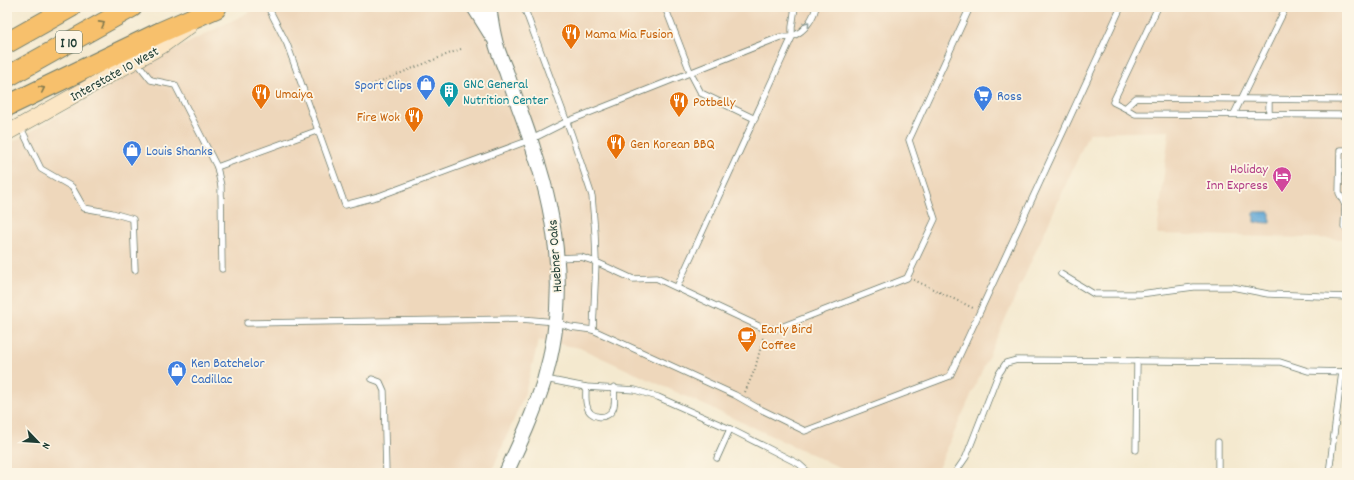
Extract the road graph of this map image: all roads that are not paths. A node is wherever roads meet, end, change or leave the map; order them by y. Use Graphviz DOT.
graph roads {
  1 [pos="55,7"];
  2 [pos="71,7"];
  3 [pos="132,7"];
  4 [pos="216,7"];
  5 [pos="268,7"];
  6 [pos="474,7"];
  7 [pos="489,7"];
  8 [pos="524,7"];
  9 [pos="666,7"];
  10 [pos="795,7"];
  11 [pos="816,7"];
  12 [pos="970,7"];
  13 [pos="1121,7"];
  14 [pos="1158,7"];
  15 [pos="1286,7"];
  16 [pos="792,37"];
  17 [pos="495,40"];
  18 [pos="7,42"];
  19 [pos="135,60"];
  20 [pos="691,74"];
  21 [pos="7,77"];
  22 [pos="1241,99"];
  23 [pos="1269,100"];
  24 [pos="1347,100"];
  25 [pos="7,106"];
  26 [pos="1125,108"];
  27 [pos="1234,114"];
  28 [pos="1269,114"];
  29 [pos="1347,115"];
  30 [pos="754,119"];
  31 [pos="566,122"];
  32 [pos="13,129"];
  33 [pos="319,130"];
  34 [pos="530,140"];
  35 [pos="1347,150"];
  36 [pos="217,167"];
  37 [pos="1346,204"];
  38 [pos="1347,228"];
  39 [pos="557,258"];
  40 [pos="596,262"];
  41 [pos="222,269"];
  42 [pos="135,270"];
  43 [pos="1061,274"];
  44 [pos="677,287"];
  45 [pos="1347,297"];
  46 [pos="556,322"];
  47 [pos="247,323"];
  48 [pos="593,330"];
  49 [pos="1137,361"];
  50 [pos="1344,372"];
  51 [pos="372,379"];
  52 [pos="544,379"];
  53 [pos="586,387"];
  54 [pos="614,387"];
  55 [pos="730,429"];
  56 [pos="1218,442"];
  57 [pos="1136,450"];
  58 [pos="717,458"];
  59 [pos="957,472"];
  60 [pos="386,473"];
  61 [pos="506,473"];
  62 [pos="809,473"];
  63 [pos="1218,473"];
  64 [pos="1329,473"];
  1 -- 18 [label="highway"];
  2 -- 18 [label="highway, I 10"];
  21 -- 3 [label="highway, I 10, one-way"];
  4 -- 19 [label="main road, Interstate 10 West"];
  25 -- 4 [label="highway, one-way"];
  5 -- 33 [label="lane"];
  6 -- 17 [label="street, Huebner Oaks"];
  7 -- 17 [label="street, Huebner Oaks"];
  8 -- 31 [label="lane"];
  9 -- 20 [label="lane"];
  10 -- 16 [label="lane"];
  16 -- 11 [label="lane, one-way"];
  12 -- 44 [label="lane"];
  13 -- 48 [label="lane"];
  14 -- 26 [label="lane"];
  15 -- 22 [label="lane"];
  16 -- 20 [label="lane"];
  16 -- 30 [label="lane"];
  17 -- 34 [label="street, Huebner Oaks"];
  19 -- 32 [label="main road, Interstate 10 West"];
  19 -- 36 [label="lane"];
  20 -- 30 [label="lane"];
  20 -- 31 [label="lane"];
  22 -- 23 [label="lane"];
  22 -- 26 [label="lane"];
  22 -- 27 [label="lane"];
  23 -- 24 [label="lane"];
  23 -- 28 [label="lane"];
  26 -- 27 [label="lane"];
  27 -- 28 [label="lane"];
  28 -- 29 [label="lane"];
  30 -- 44 [label="lane"];
  31 -- 34 [label="lane"];
  31 -- 40 [label="lane"];
  32 -- 42 [label="lane"];
  33 -- 34 [label="lane"];
  33 -- 36 [label="lane"];
  34 -- 39 [label="street, Huebner Oaks"];
  35 -- 37 [label="lane"];
  36 -- 41 [label="lane"];
  37 -- 38 [label="lane"];
  39 -- 40 [label="lane"];
  39 -- 46 [label="street, Huebner Oaks"];
  40 -- 44 [label="lane"];
  40 -- 48 [label="lane"];
  43 -- 45 [label="lane"];
  46 -- 47 [label="lane"];
  46 -- 48 [label="lane"];
  46 -- 52 [label="street, Huebner Oaks"];
  49 -- 50 [label="lane"];
  49 -- 57 [label="lane"];
  49 -- 59 [label="lane"];
  50 -- 64 [label="lane"];
  51 -- 60 [label="lane"];
  52 -- 53 [label="lane"];
  52 -- 61 [label="street, Huebner Oaks"];
  53 -- 54 [label="lane"];
  53 -- 54 [label="lane"];
  54 -- 55 [label="lane"];
  55 -- 58 [label="lane"];
  55 -- 62 [label="lane"];
  56 -- 63 [label="lane"];
}
